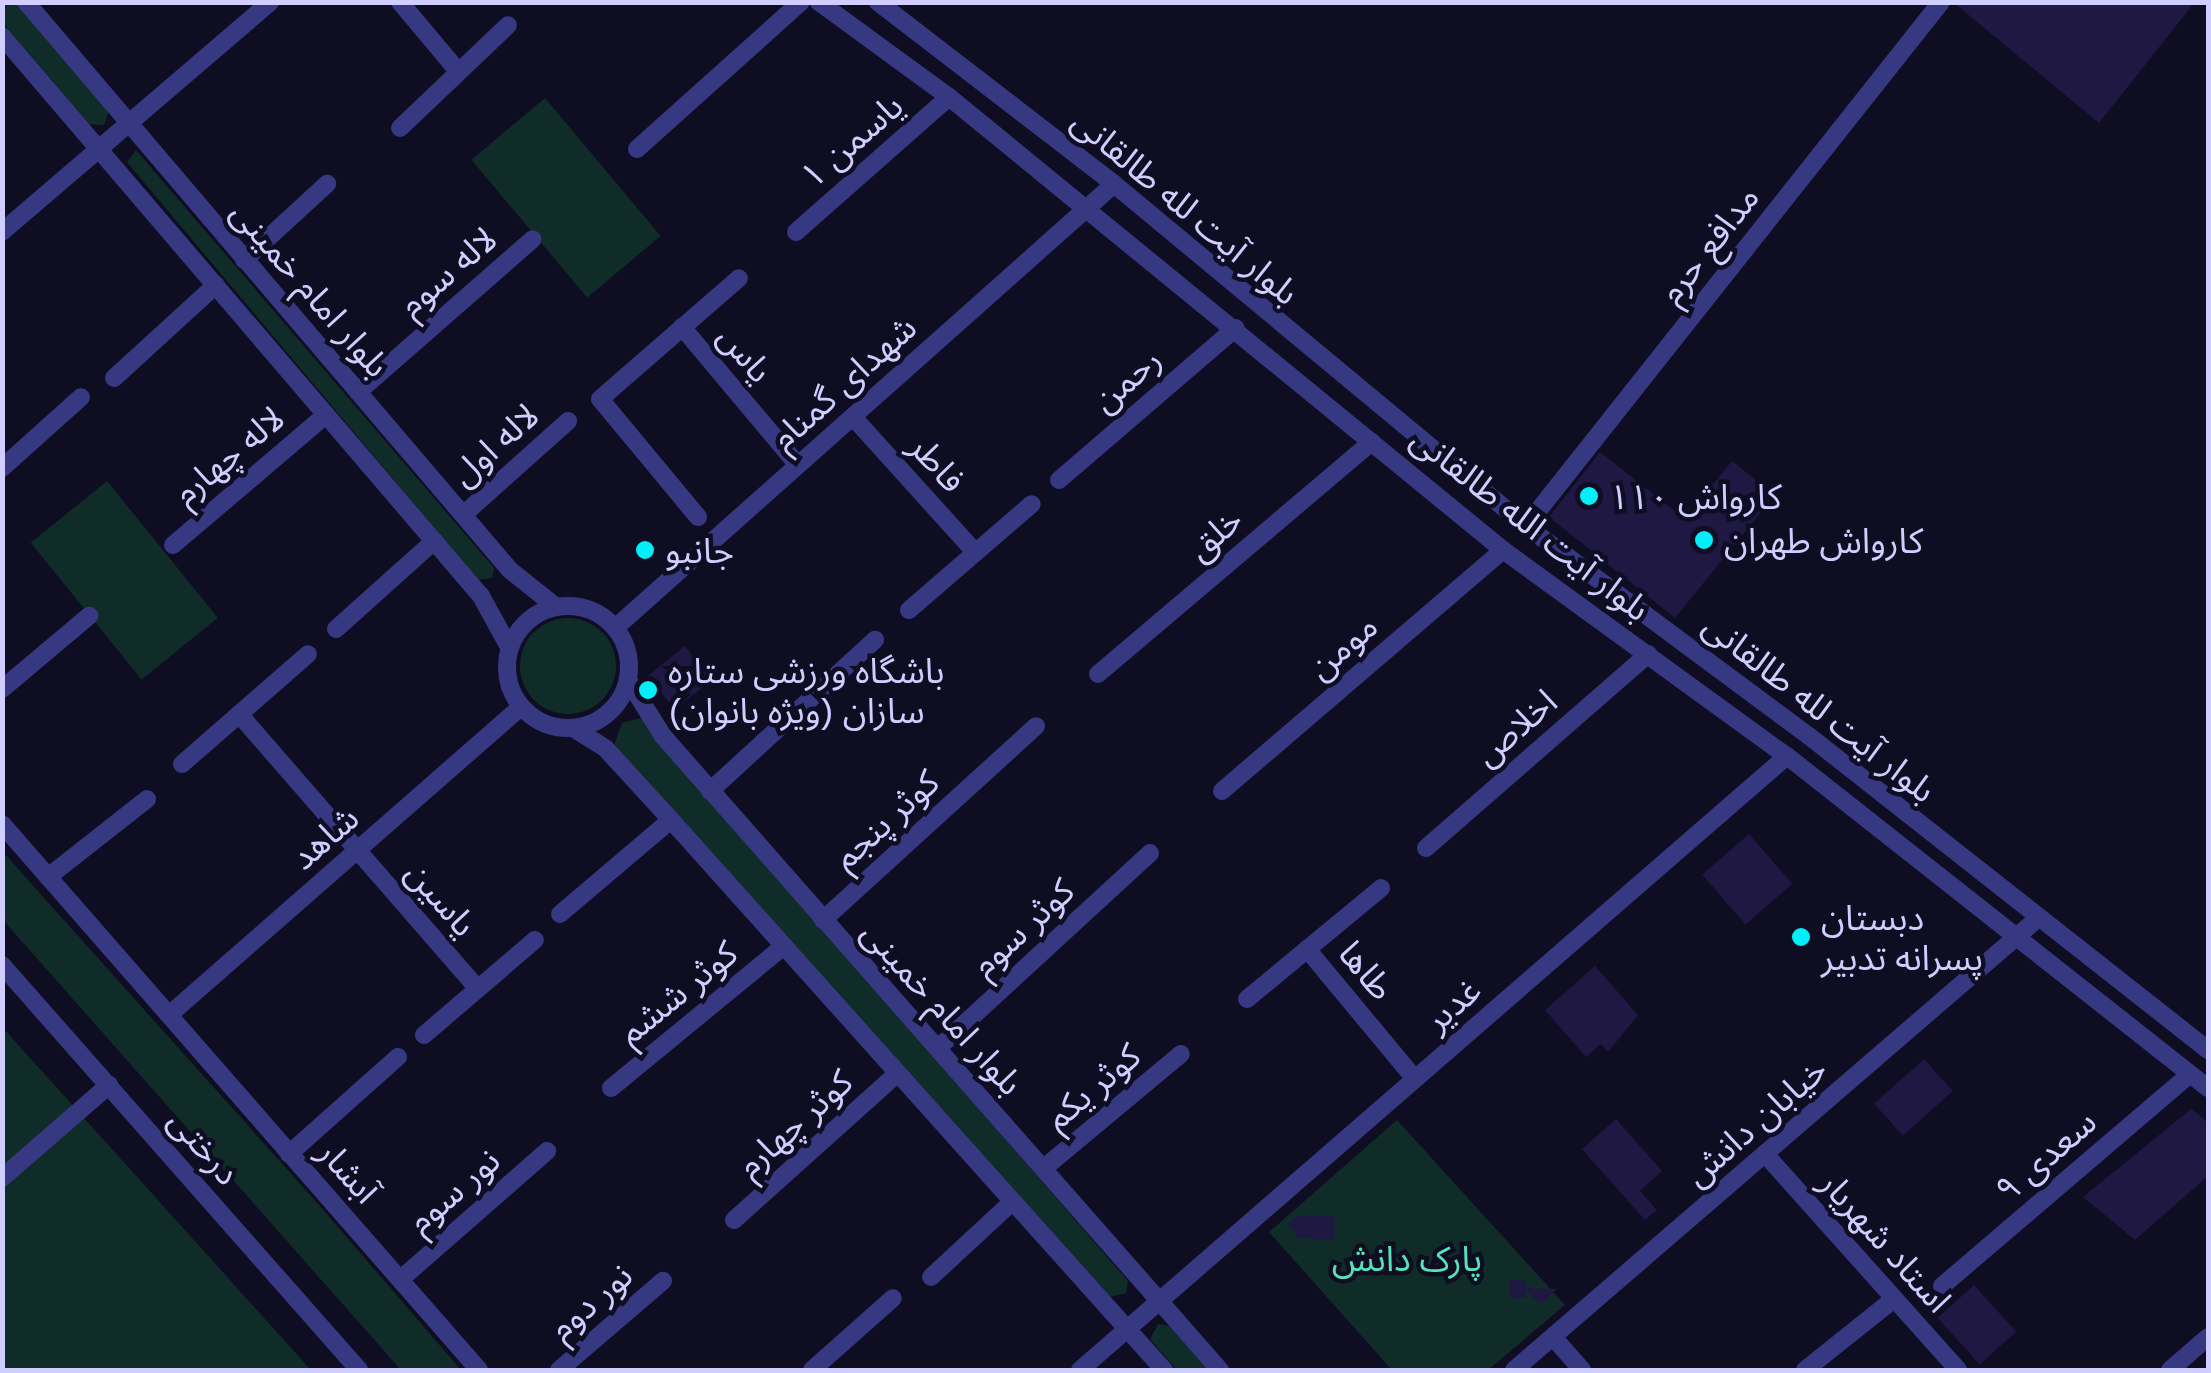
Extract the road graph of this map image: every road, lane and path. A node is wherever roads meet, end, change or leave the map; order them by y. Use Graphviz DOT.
graph roads {
  1 [pos="270,2"];
  2 [pos="400,2"];
  3 [pos="801,2"];
  4 [pos="820,2"];
  5 [pos="878,2"];
  6 [pos="1941,2"];
  7 [pos="32,4"];
  8 [pos="508,25"];
  9 [pos="2,36"];
  10 [pos="458,71"];
  11 [pos="949,97"];
  12 [pos="129,125"];
  13 [pos="400,128"];
  14 [pos="101,148"];
  15 [pos="637,149"];
  16 [pos="327,184"];
  17 [pos="1114,184"];
  18 [pos="1087,208"];
  19 [pos="2,232"];
  20 [pos="796,232"];
  21 [pos="533,240"];
  22 [pos="244,260"];
  23 [pos="739,278"];
  24 [pos="216,286"];
  25 [pos="682,327"];
  26 [pos="1236,328"];
  27 [pos="114,378"];
  28 [pos="358,392"];
  29 [pos="80,397"];
  30 [pos="326,415"];
  31 [pos="853,417"];
  32 [pos="568,421"];
  33 [pos="2,438"];
  34 [pos="1372,442"];
  35 [pos="10,462"];
  36 [pos="798,466"];
  37 [pos="1059,480"];
  38 [pos="1032,504"];
  39 [pos="463,514"];
  40 [pos="698,517"];
  41 [pos="1526,526"];
  42 [pos="434,541"];
  43 [pos="173,545"];
  44 [pos="1504,550"];
  45 [pos="975,552"];
  46 [pos="556,606"];
  47 [pos="909,610"];
  48 [pos="89,616"];
  49 [pos="615,628"];
  50 [pos="336,629"];
  51 [pos="874,640"];
  52 [pos="510,647"];
  53 [pos="308,654"];
  54 [pos="1648,654"];
  55 [pos="1098,674"];
  56 [pos="628,680"];
  57 [pos="2,689"];
  58 [pos="521,707"];
  59 [pos="239,714"];
  60 [pos="1036,726"];
  61 [pos="573,728"];
  62 [pos="1788,756"];
  63 [pos="182,764"];
  64 [pos="1222,791"];
  65 [pos="710,792"];
  66 [pos="146,799"];
  67 [pos="671,820"];
  68 [pos="2,824"];
  69 [pos="1426,848"];
  70 [pos="358,850"];
  71 [pos="1150,853"];
  72 [pos="48,877"];
  73 [pos="1380,888"];
  74 [pos="560,914"];
  75 [pos="2037,919"];
  76 [pos="822,920"];
  77 [pos="2015,938"];
  78 [pos="536,940"];
  79 [pos="784,946"];
  80 [pos="1306,950"];
  81 [pos="2,964"];
  82 [pos="478,989"];
  83 [pos="1247,999"];
  84 [pos="169,1015"];
  85 [pos="424,1035"];
  86 [pos="938,1048"];
  87 [pos="2208,1050"];
  88 [pos="1181,1054"];
  89 [pos="398,1057"];
  90 [pos="897,1074"];
  91 [pos="2190,1074"];
  92 [pos="1416,1079"];
  93 [pos="110,1086"];
  94 [pos="611,1088"];
  95 [pos="2208,1088"];
  96 [pos="548,1151"];
  97 [pos="289,1154"];
  98 [pos="1766,1155"];
  99 [pos="1044,1168"];
  100 [pos="2,1178"];
  101 [pos="1012,1202"];
  102 [pos="734,1220"];
  103 [pos="930,1277"];
  104 [pos="402,1278"];
  105 [pos="663,1281"];
  106 [pos="1942,1286"];
  107 [pos="893,1298"];
  108 [pos="1894,1299"];
  109 [pos="1160,1302"];
  110 [pos="1128,1329"];
  111 [pos="1553,1337"];
  112 [pos="2208,1338"];
  113 [pos="359,1370"];
  114 [pos="480,1370"];
  115 [pos="560,1370"];
  116 [pos="812,1370"];
  117 [pos="1080,1370"];
  118 [pos="1164,1370"];
  119 [pos="1220,1370"];
  120 [pos="1514,1370"];
  121 [pos="1582,1370"];
  122 [pos="1805,1370"];
  123 [pos="1958,1370"];
  124 [pos="2170,1370"];
  1 -- 12 [label="street"];
  2 -- 10 [label="street"];
  3 -- 15 [label="street"];
  4 -- 11 [label="street, بلوار آیت الله طالقانی"];
  5 -- 17 [label="street, بلوار آیت لله طالقانی"];
  6 -- 41 [label="street, مدافع حرم"];
  7 -- 12 [label="street, بلوار امام خمینی"];
  8 -- 10 [label="street"];
  9 -- 14 [label="street, بلوار امام خمینی"];
  10 -- 13 [label="street"];
  11 -- 18 [label="street, بلوار آیت الله طالقانی"];
  11 -- 20 [label="street, یاسمن ۱"];
  12 -- 14 [label="street"];
  12 -- 22 [label="street, بلوار امام خمینی"];
  14 -- 19 [label="street"];
  14 -- 24 [label="street, بلوار امام خمینی"];
  16 -- 22 [label="street"];
  17 -- 18 [label="street, شهدای گمنام"];
  17 -- 41 [label="street, بلوار آیت لله طالقانی"];
  18 -- 26 [label="street, بلوار آیت الله طالقانی"];
  18 -- 31 [label="street, شهدای گمنام"];
  21 -- 28 [label="street, لاله سوم"];
  22 -- 28 [label="street, بلوار امام خمینی"];
  23 -- 25 [label="street, یاس"];
  24 -- 27 [label="street"];
  24 -- 30 [label="street, بلوار امام خمینی"];
  25 -- 36 [label="street, یاس"];
  25 -- 40 [label="street, یاس"];
  26 -- 34 [label="street, بلوار آیت الله طالقانی"];
  26 -- 37 [label="street, رحمن"];
  28 -- 39 [label="street, بلوار امام خمینی"];
  29 -- 35 [label="street"];
  30 -- 42 [label="street, بلوار امام خمینی"];
  30 -- 43 [label="street, لاله چهارم"];
  31 -- 36 [label="street, شهدای گمنام"];
  31 -- 45 [label="street, فاطر"];
  32 -- 39 [label="street, لاله اول"];
  33 -- 35 [label="street"];
  34 -- 44 [label="street, بلوار آیت الله طالقانی"];
  34 -- 55 [label="street, خلق"];
  36 -- 49 [label="street, شهدای گمنام"];
  38 -- 45 [label="street"];
  39 -- 46 [label="street, بلوار امام خمینی"];
  41 -- 75 [label="street, بلوار آیت لله طالقانی"];
  42 -- 50 [label="street"];
  42 -- 52 [label="street, بلوار امام خمینی"];
  44 -- 54 [label="street, بلوار آیت الله طالقانی"];
  44 -- 64 [label="street, مومن"];
  45 -- 47 [label="street"];
  46 -- 49 [label="street"];
  46 -- 52 [label="street"];
  48 -- 57 [label="street"];
  49 -- 56 [label="street"];
  51 -- 65 [label="street"];
  52 -- 58 [label="street"];
  53 -- 59 [label="street"];
  54 -- 62 [label="street, بلوار آیت الله طالقانی"];
  54 -- 69 [label="street, اخلاص"];
  56 -- 61 [label="street"];
  56 -- 65 [label="street, بلوار امام خمینی"];
  58 -- 61 [label="street"];
  58 -- 70 [label="street, شاهد"];
  59 -- 63 [label="street"];
  59 -- 70 [label="street, یاسین"];
  60 -- 76 [label="street, کوثر پنجم"];
  61 -- 67 [label="street"];
  62 -- 77 [label="street, بلوار آیت الله طالقانی"];
  62 -- 92 [label="street, غدیر"];
  65 -- 76 [label="street, بلوار امام خمینی"];
  66 -- 72 [label="street"];
  67 -- 74 [label="street"];
  67 -- 79 [label="street"];
  68 -- 72 [label="street"];
  70 -- 82 [label="street, یاسین"];
  70 -- 84 [label="street, شاهد"];
  71 -- 86 [label="street, کوثر سوم"];
  72 -- 84 [label="street"];
  73 -- 80 [label="street, طاها"];
  75 -- 77 [label="street, خیابان دانش"];
  75 -- 87 [label="street, بلوار آیت لله طالقانی"];
  76 -- 86 [label="street, بلوار امام خمینی"];
  77 -- 91 [label="street, بلوار آیت الله طالقانی"];
  77 -- 98 [label="street, خیابان دانش"];
  78 -- 82 [label="street"];
  79 -- 90 [label="street"];
  79 -- 94 [label="street, کوثر ششم"];
  80 -- 83 [label="street, طاها"];
  80 -- 92 [label="street, طاها"];
  81 -- 93 [label="street, درختی"];
  82 -- 85 [label="street"];
  84 -- 97 [label="street, آبشار"];
  86 -- 99 [label="street, بلوار امام خمینی"];
  88 -- 99 [label="street, کوثر یکم"];
  89 -- 97 [label="street"];
  90 -- 101 [label="street"];
  90 -- 102 [label="street, کوثر چهارم"];
  91 -- 95 [label="street, بلوار آیت الله طالقانی"];
  91 -- 106 [label="street, سعدی ۹"];
  92 -- 109 [label="street, غدیر"];
  93 -- 100 [label="street"];
  93 -- 113 [label="street, درختی"];
  96 -- 104 [label="street, نور سوم"];
  97 -- 104 [label="street, آبشار"];
  98 -- 108 [label="street, استاد شهریار"];
  98 -- 111 [label="street, خیابان دانش"];
  99 -- 109 [label="street, بلوار امام خمینی"];
  101 -- 103 [label="street"];
  101 -- 110 [label="street"];
  104 -- 114 [label="street, آبشار"];
  105 -- 115 [label="street, نور دوم"];
  107 -- 116 [label="street"];
  108 -- 122 [label="street"];
  108 -- 123 [label="street, استاد شهریار"];
  109 -- 110 [label="street, غدیر"];
  109 -- 119 [label="street, بلوار امام خمینی"];
  110 -- 117 [label="street, غدیر"];
  110 -- 118 [label="street"];
  111 -- 120 [label="street, خیابان دانش"];
  111 -- 121 [label="street"];
  112 -- 124 [label="street"];
}
